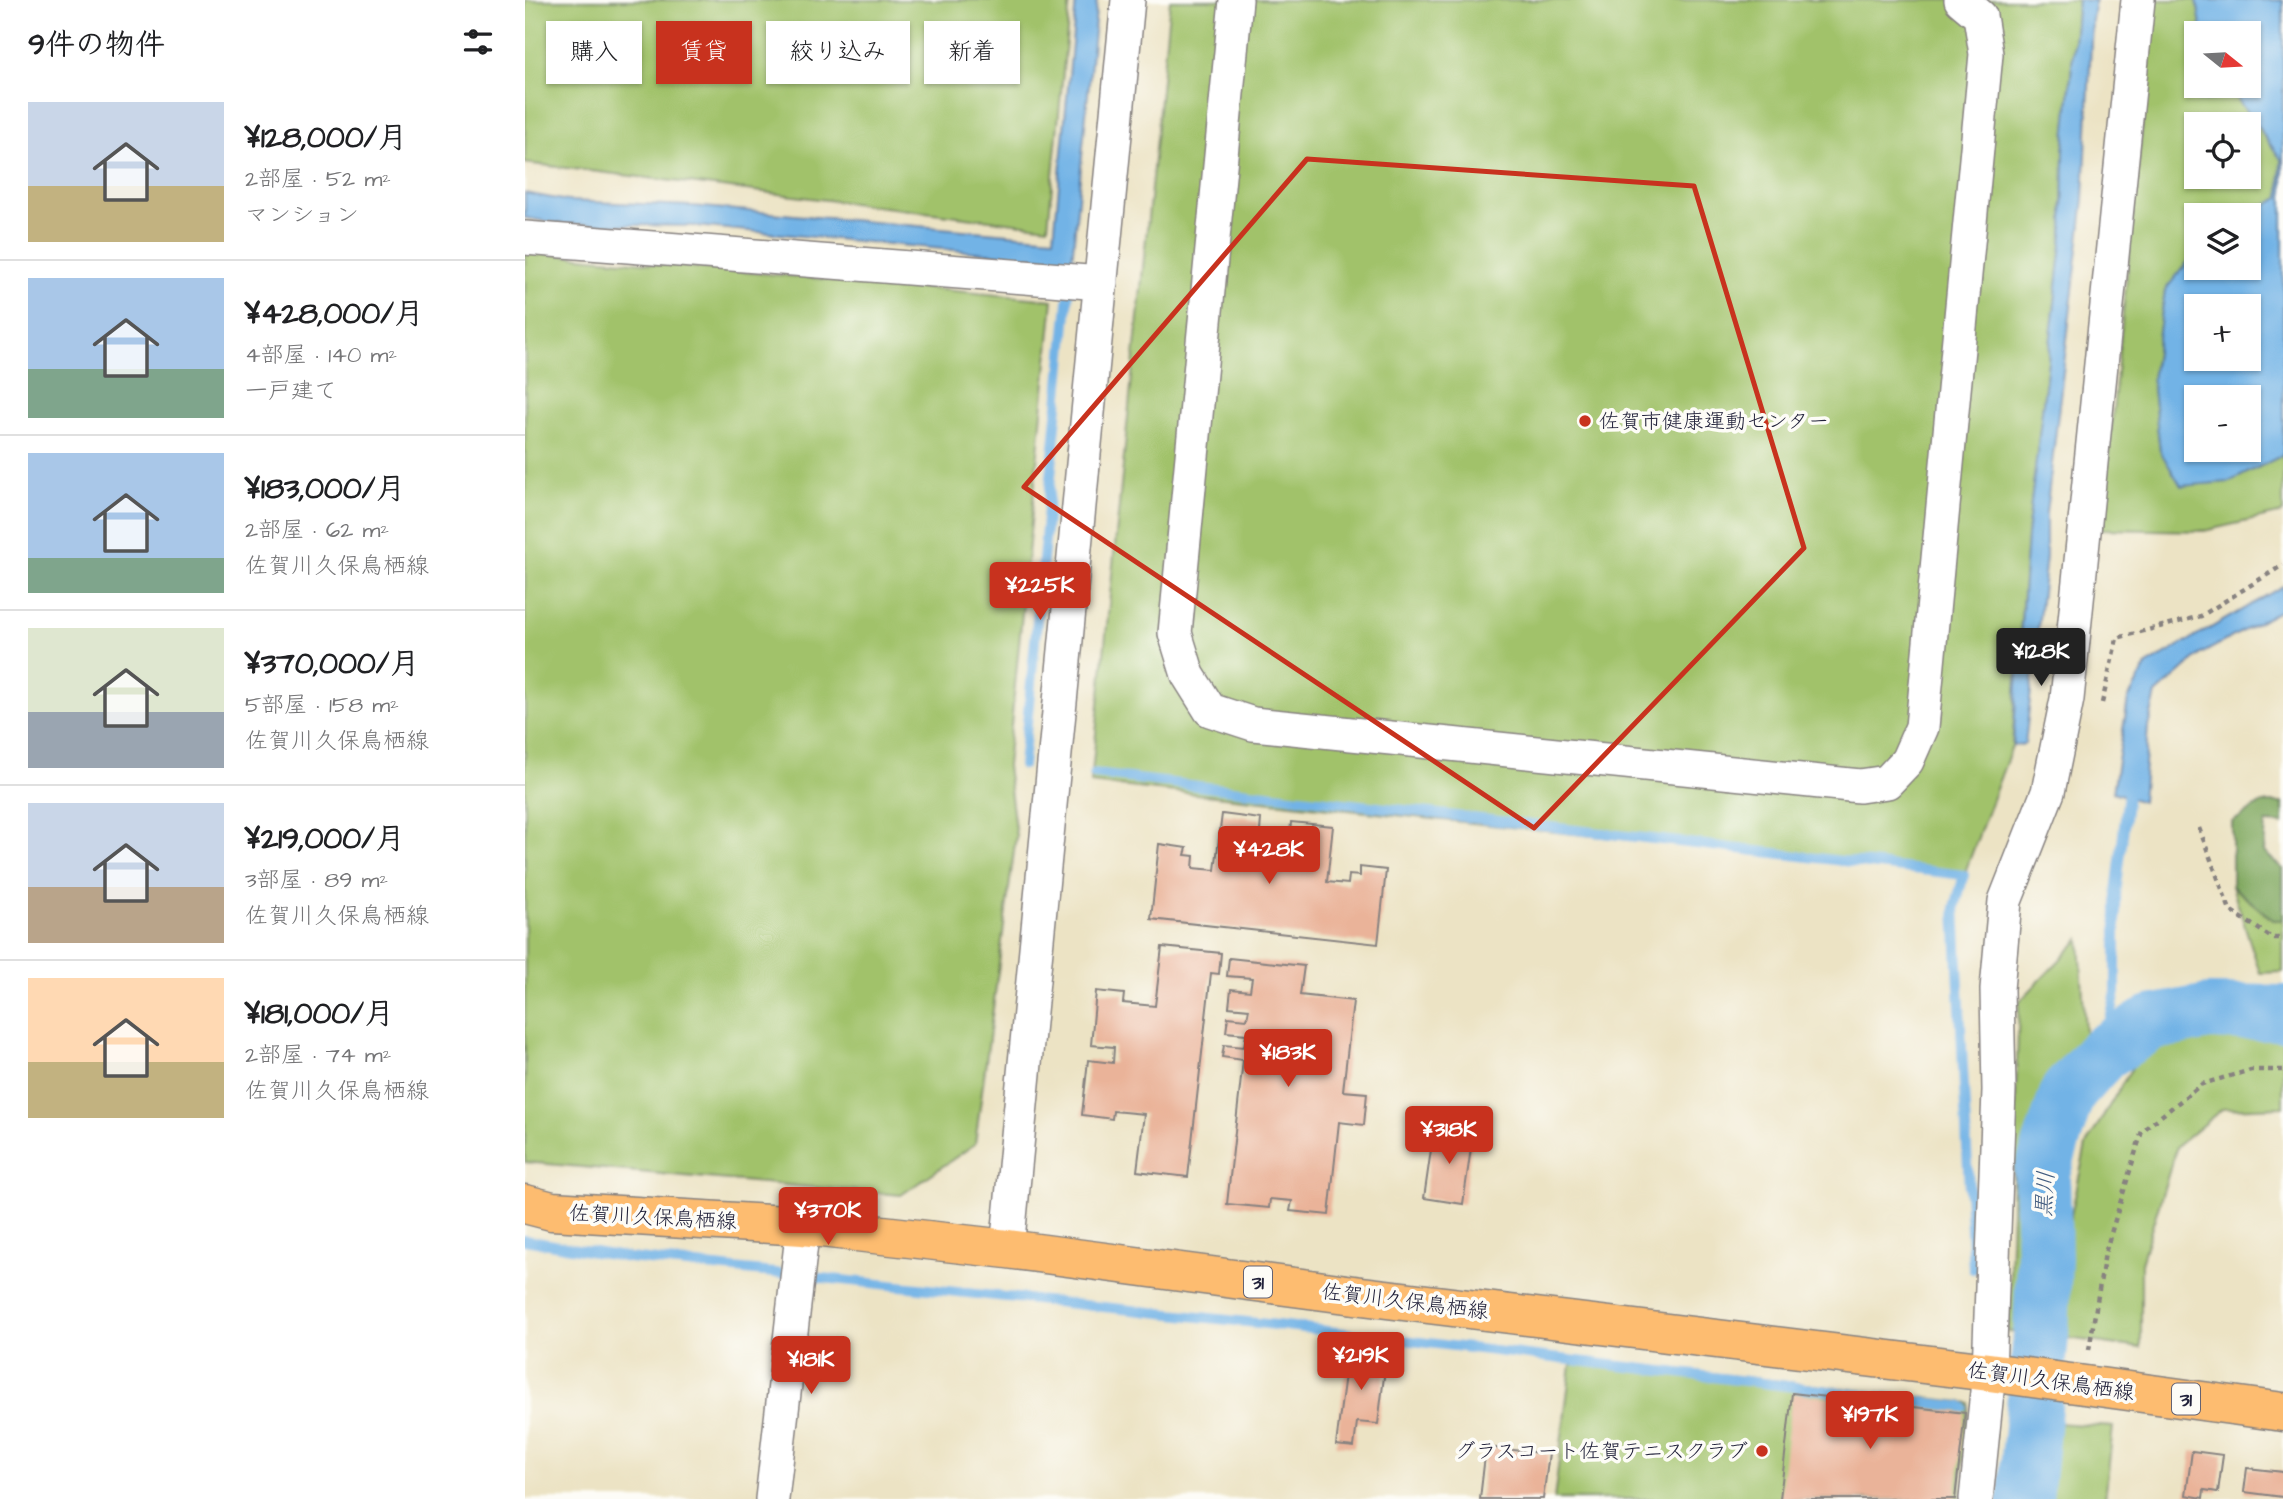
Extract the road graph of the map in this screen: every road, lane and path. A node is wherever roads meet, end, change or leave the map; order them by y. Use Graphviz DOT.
graph roads {
  1 [pos="1129,0"];
  2 [pos="1236,0"];
  3 [pos="1961,0"];
  4 [pos="2138,0"];
  5 [pos="525,238"];
  6 [pos="1081,281"];
  7 [pos="2283,565"];
  8 [pos="2101,704"];
  9 [pos="2199,828"];
  10 [pos="2283,938"];
  11 [pos="2283,1070"];
  12 [pos="525,1204"];
  13 [pos="1007,1249"];
  14 [pos="800,1259"];
  15 [pos="1989,1372"];
  16 [pos="2089,1386"];
  17 [pos="2283,1412"];
  18 [pos="772,1499"];
  19 [pos="1976,1499"];
  1 -- 6 [label="street"];
  2 -- 3 [label="street"];
  4 -- 15 [label="street"];
  5 -- 6 [label="street"];
  6 -- 13 [label="street"];
  7 -- 8 [label="path"];
  9 -- 10 [label="path"];
  11 -- 16 [label="path"];
  12 -- 14 [label="main road, 佐賀川久保鳥栖線 / 31"];
  13 -- 14 [label="main road, 佐賀川久保鳥栖線 / 31"];
  13 -- 15 [label="main road, 佐賀川久保鳥栖線 / 31"];
  14 -- 18 [label="street"];
  15 -- 16 [label="main road, 佐賀川久保鳥栖線 / 31"];
  15 -- 19 [label="street"];
  16 -- 17 [label="main road, 佐賀川久保鳥栖線 / 31"];
}
